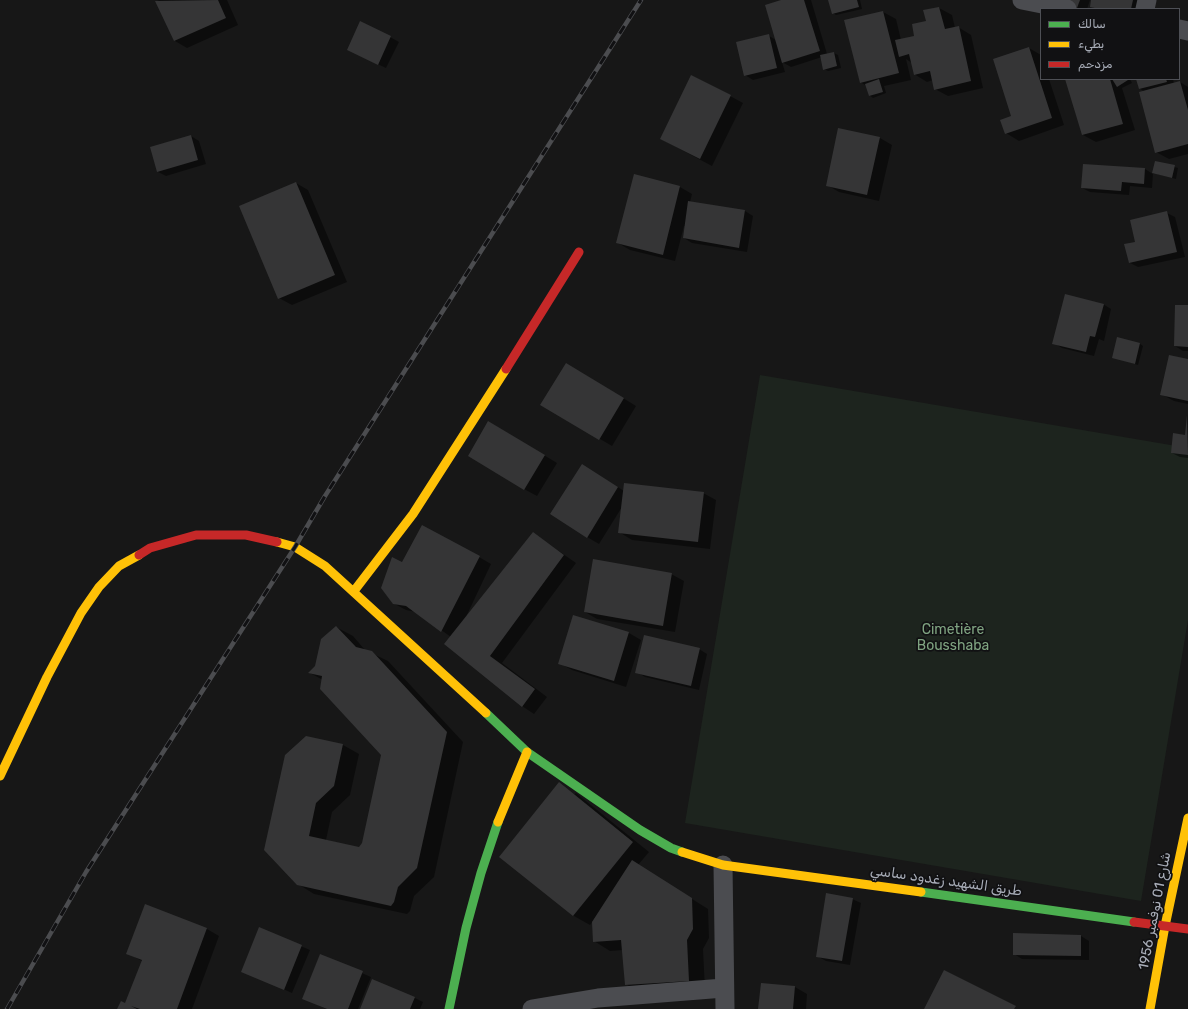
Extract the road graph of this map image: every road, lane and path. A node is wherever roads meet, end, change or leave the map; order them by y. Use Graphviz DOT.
graph roads {
  1 [pos="1022,0"];
  2 [pos="1062,8"];
  3 [pos="579,252"];
  4 [pos="354,591"];
  5 [pos="527,752"];
  6 [pos="0,776"];
  7 [pos="1188,818"];
  8 [pos="723,865"];
  9 [pos="1165,926"];
  10 [pos="1188,929"];
  11 [pos="724,988"];
  12 [pos="449,1009"];
  13 [pos="532,1009"];
  14 [pos="724,1009"];
  15 [pos="1150,1009"];
  1 -- 2 [label="street"];
  3 -- 4 [label="street"];
  4 -- 5 [label="street, طريق الشهيد زغدود ساسي"];
  4 -- 6 [label="street, طريق الشهيد زغدود ساسي"];
  5 -- 8 [label="street, طريق الشهيد زغدود ساسي"];
  5 -- 12 [label="street"];
  7 -- 9 [label="street, شارع 01 نوفمبر 1956"];
  8 -- 9 [label="street, طريق الشهيد زغدود ساسي"];
  8 -- 11 [label="street"];
  9 -- 10 [label="street, طريق الشهيد زغدود ساسي"];
  9 -- 15 [label="street, شارع 01 نوفمبر 1956"];
  11 -- 13 [label="street"];
  11 -- 14 [label="street"];
}
